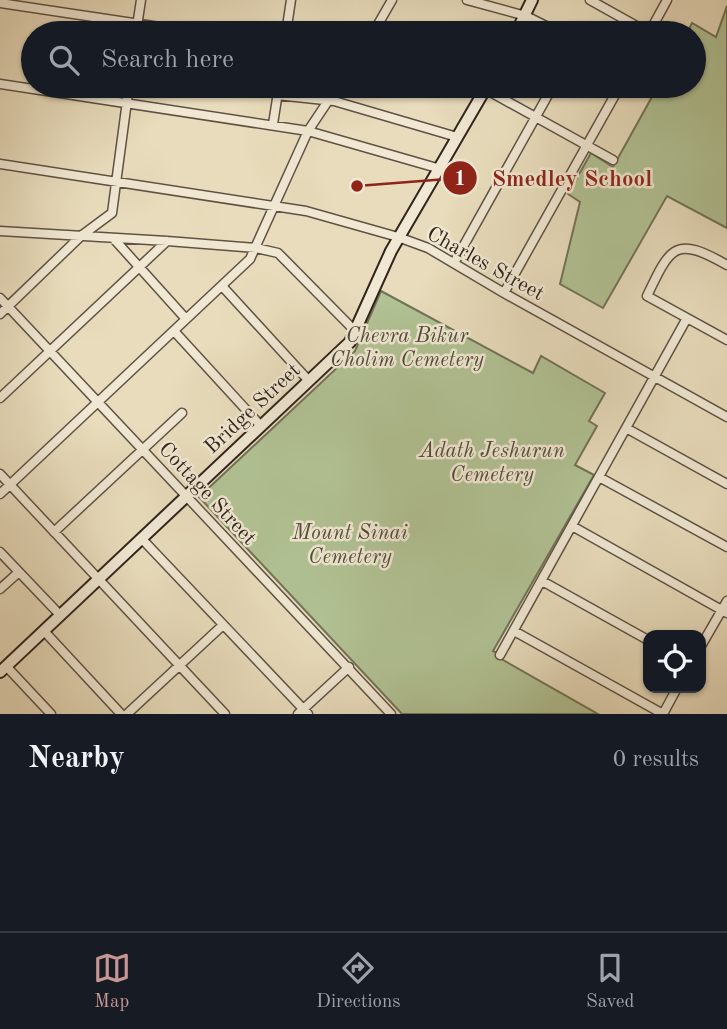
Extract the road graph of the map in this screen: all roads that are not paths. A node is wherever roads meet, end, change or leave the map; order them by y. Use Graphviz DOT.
graph roads {
  1 [pos="141,0"];
  2 [pos="291,0"];
  3 [pos="392,0"];
  4 [pos="467,0"];
  5 [pos="533,0"];
  6 [pos="590,0"];
  7 [pos="667,0"];
  8 [pos="0,4"];
  9 [pos="526,16"];
  10 [pos="93,21"];
  11 [pos="138,21"];
  12 [pos="288,21"];
  13 [pos="380,21"];
  14 [pos="523,21"];
  15 [pos="536,21"];
  16 [pos="628,21"];
  17 [pos="656,21"];
  18 [pos="0,84"];
  19 [pos="21,87"];
  20 [pos="89,98"];
  21 [pos="128,98"];
  22 [pos="277,98"];
  23 [pos="311,98"];
  24 [pos="330,98"];
  25 [pos="480,98"];
  26 [pos="501,98"];
  27 [pos="547,98"];
  28 [pos="613,98"];
  29 [pos="328,102"];
  30 [pos="127,104"];
  31 [pos="536,118"];
  32 [pos="272,124"];
  33 [pos="308,131"];
  34 [pos="457,137"];
  35 [pos="586,146"];
  36 [pos="613,160"];
  37 [pos="0,164"];
  38 [pos="438,168"];
  39 [pos="117,181"];
  40 [pos="275,206"];
  41 [pos="0,231"];
  42 [pos="81,236"];
  43 [pos="398,237"];
  44 [pos="114,239"];
  45 [pos="167,241"];
  46 [pos="256,248"];
  47 [pos="454,263"];
  48 [pos="727,265"];
  49 [pos="139,268"];
  50 [pos="222,286"];
  51 [pos="504,293"];
  52 [pos="0,298"];
  53 [pos="9,307"];
  54 [pos="0,314"];
  55 [pos="687,318"];
  56 [pos="186,319"];
  57 [pos="174,331"];
  58 [pos="356,332"];
  59 [pos="727,340"];
  60 [pos="49,350"];
  61 [pos="655,377"];
  62 [pos="309,380"];
  63 [pos="0,398"];
  64 [pos="98,402"];
  65 [pos="182,413"];
  66 [pos="727,416"];
  67 [pos="261,426"];
  68 [pos="626,428"];
  69 [pos="142,449"];
  70 [pos="0,474"];
  71 [pos="599,477"];
  72 [pos="727,484"];
  73 [pos="10,485"];
  74 [pos="0,494"];
  75 [pos="187,496"];
  76 [pos="572,526"];
  77 [pos="54,532"];
  78 [pos="142,539"];
  79 [pos="727,547"];
  80 [pos="0,552"];
  81 [pos="19,572"];
  82 [pos="98,579"];
  83 [pos="542,581"];
  84 [pos="0,589"];
  85 [pos="727,601"];
  86 [pos="724,611"];
  87 [pos="60,615"];
  88 [pos="223,625"];
  89 [pos="44,631"];
  90 [pos="514,631"];
  91 [pos="643,637"];
  92 [pos="706,638"];
  93 [pos="500,655"];
  94 [pos="179,665"];
  95 [pos="348,667"];
  96 [pos="3,669"];
  97 [pos="674,693"];
  98 [pos="303,712"];
  99 [pos="51,714"];
  100 [pos="124,714"];
  101 [pos="225,714"];
  102 [pos="391,714"];
  103 [pos="663,714"];
  1 -- 11 [label="street"];
  2 -- 12 [label="street"];
  3 -- 13 [label="street"];
  4 -- 9 [label="street"];
  5 -- 9 [label="main road"];
  6 -- 16 [label="street"];
  7 -- 17 [label="street"];
  8 -- 10 [label="street"];
  9 -- 14 [label="main road"];
  9 -- 15 [label="street"];
  18 -- 19 [label="street"];
  20 -- 30 [label="street"];
  21 -- 30 [label="street"];
  22 -- 32 [label="street"];
  23 -- 29 [label="street"];
  24 -- 29 [label="street"];
  25 -- 34 [label="main road, Bridge Street"];
  26 -- 31 [label="street"];
  27 -- 31 [label="street"];
  28 -- 35 [label="street"];
  29 -- 33 [label="street"];
  29 -- 34 [label="street"];
  30 -- 32 [label="street"];
  30 -- 39 [label="street"];
  31 -- 35 [label="street"];
  31 -- 47 [label="street"];
  32 -- 33 [label="street"];
  33 -- 38 [label="street"];
  33 -- 40 [label="street"];
  34 -- 38 [label="main road, Bridge Street"];
  35 -- 36 [label="street"];
  35 -- 51 [label="street"];
  37 -- 39 [label="street, Charles Street"];
  38 -- 43 [label="main road, Bridge Street"];
  39 -- 40 [label="street, Charles Street"];
  39 -- 42 [label="street"];
  40 -- 43 [label="street, Charles Street"];
  40 -- 46 [label="street"];
  41 -- 42 [label="street"];
  42 -- 44 [label="street"];
  42 -- 53 [label="street"];
  43 -- 47 [label="street, Charles Street"];
  43 -- 58 [label="main road, Bridge Street"];
  44 -- 45 [label="street"];
  44 -- 49 [label="street"];
  45 -- 46 [label="street"];
  45 -- 49 [label="street"];
  46 -- 50 [label="street"];
  46 -- 58 [label="street"];
  47 -- 51 [label="street, Charles Street"];
  48 -- 55 [label="street"];
  49 -- 56 [label="street"];
  49 -- 60 [label="street"];
  50 -- 56 [label="street"];
  50 -- 62 [label="street"];
  51 -- 61 [label="street, Charles Street"];
  52 -- 53 [label="street, Cottage Street"];
  53 -- 54 [label="street"];
  53 -- 60 [label="street, Cottage Street"];
  55 -- 59 [label="street"];
  55 -- 61 [label="street"];
  56 -- 57 [label="street"];
  57 -- 64 [label="street"];
  57 -- 67 [label="street"];
  58 -- 62 [label="main road, Bridge Street"];
  60 -- 63 [label="street"];
  60 -- 64 [label="street, Cottage Street"];
  61 -- 66 [label="street, Charles Street"];
  61 -- 68 [label="street"];
  62 -- 67 [label="main road, Bridge Street"];
  64 -- 69 [label="street, Cottage Street"];
  64 -- 73 [label="street"];
  65 -- 69 [label="street"];
  67 -- 75 [label="main road, Bridge Street"];
  68 -- 71 [label="street"];
  68 -- 72 [label="street"];
  69 -- 75 [label="street, Cottage Street"];
  69 -- 77 [label="street"];
  70 -- 73 [label="street"];
  71 -- 76 [label="street"];
  71 -- 79 [label="street"];
  73 -- 74 [label="street"];
  73 -- 77 [label="street"];
  75 -- 78 [label="main road, Bridge Street"];
  75 -- 95 [label="street, Cottage Street"];
  76 -- 83 [label="street"];
  76 -- 86 [label="street"];
  77 -- 82 [label="street"];
  78 -- 82 [label="main road, Bridge Street"];
  78 -- 88 [label="street"];
  80 -- 81 [label="street"];
  81 -- 84 [label="street"];
  81 -- 87 [label="street"];
  82 -- 87 [label="main road, Bridge Street"];
  82 -- 94 [label="street"];
  83 -- 90 [label="street"];
  83 -- 91 [label="street"];
  85 -- 86 [label="street"];
  86 -- 92 [label="street"];
  87 -- 89 [label="main road, Bridge Street"];
  88 -- 94 [label="street"];
  88 -- 98 [label="street"];
  89 -- 96 [label="main road, Bridge Street"];
  89 -- 100 [label="street"];
  90 -- 93 [label="street"];
  90 -- 103 [label="street"];
  94 -- 100 [label="street"];
  94 -- 101 [label="street"];
  95 -- 98 [label="street"];
  95 -- 102 [label="street, Cottage Street"];
  96 -- 99 [label="street"];
  97 -- 103 [label="street"];
}
